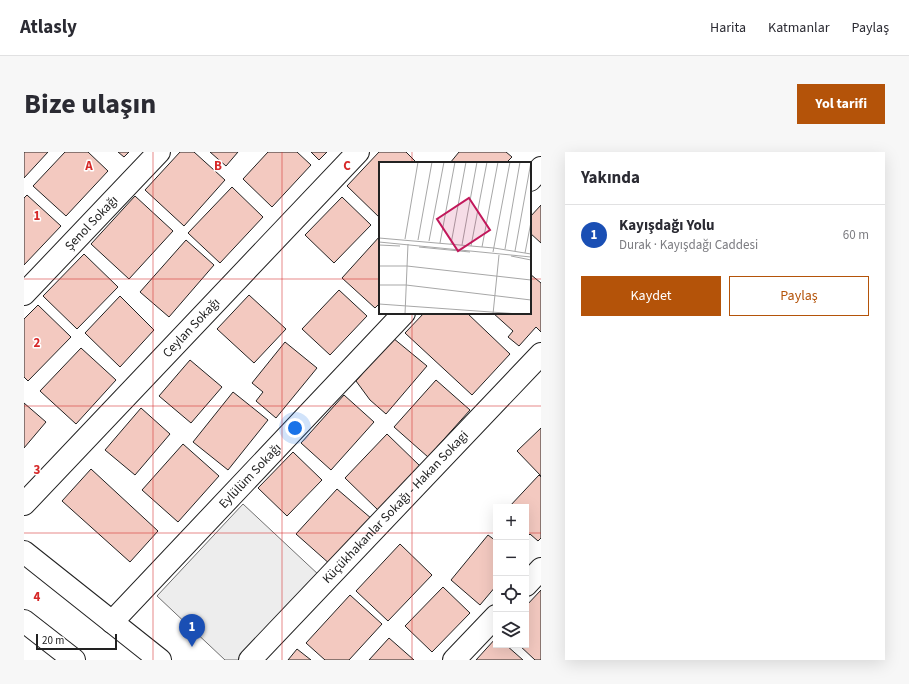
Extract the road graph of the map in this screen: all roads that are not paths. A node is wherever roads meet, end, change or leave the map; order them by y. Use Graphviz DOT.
graph roads {
  1 [pos="160,152"];
  2 [pos="358,152"];
  3 [pos="541,168"];
  4 [pos="531,179"];
  5 [pos="24,294"];
  6 [pos="403,314"];
  7 [pos="541,354"];
  8 [pos="24,504"];
  9 [pos="24,552"];
  10 [pos="541,569"];
  11 [pos="529,582"];
  12 [pos="493,619"];
  13 [pos="24,621"];
  14 [pos="112,622"];
  15 [pos="74,660"];
  16 [pos="160,660"];
  17 [pos="250,660"];
  18 [pos="454,660"];
  1 -- 5 [label="street, Şenol Sokağı"];
  2 -- 8 [label="street, Ceylan Sokağı"];
  3 -- 4 [label="street"];
  6 -- 14 [label="street, Eylülüm Sokağı"];
  7 -- 17 [label="street, Küçükhakanlar Sokağı - Hakan Sokagi"];
  9 -- 14 [label="street"];
  10 -- 11 [label="street"];
  12 -- 18 [label="street"];
  13 -- 15 [label="street"];
  14 -- 16 [label="street"];
}
